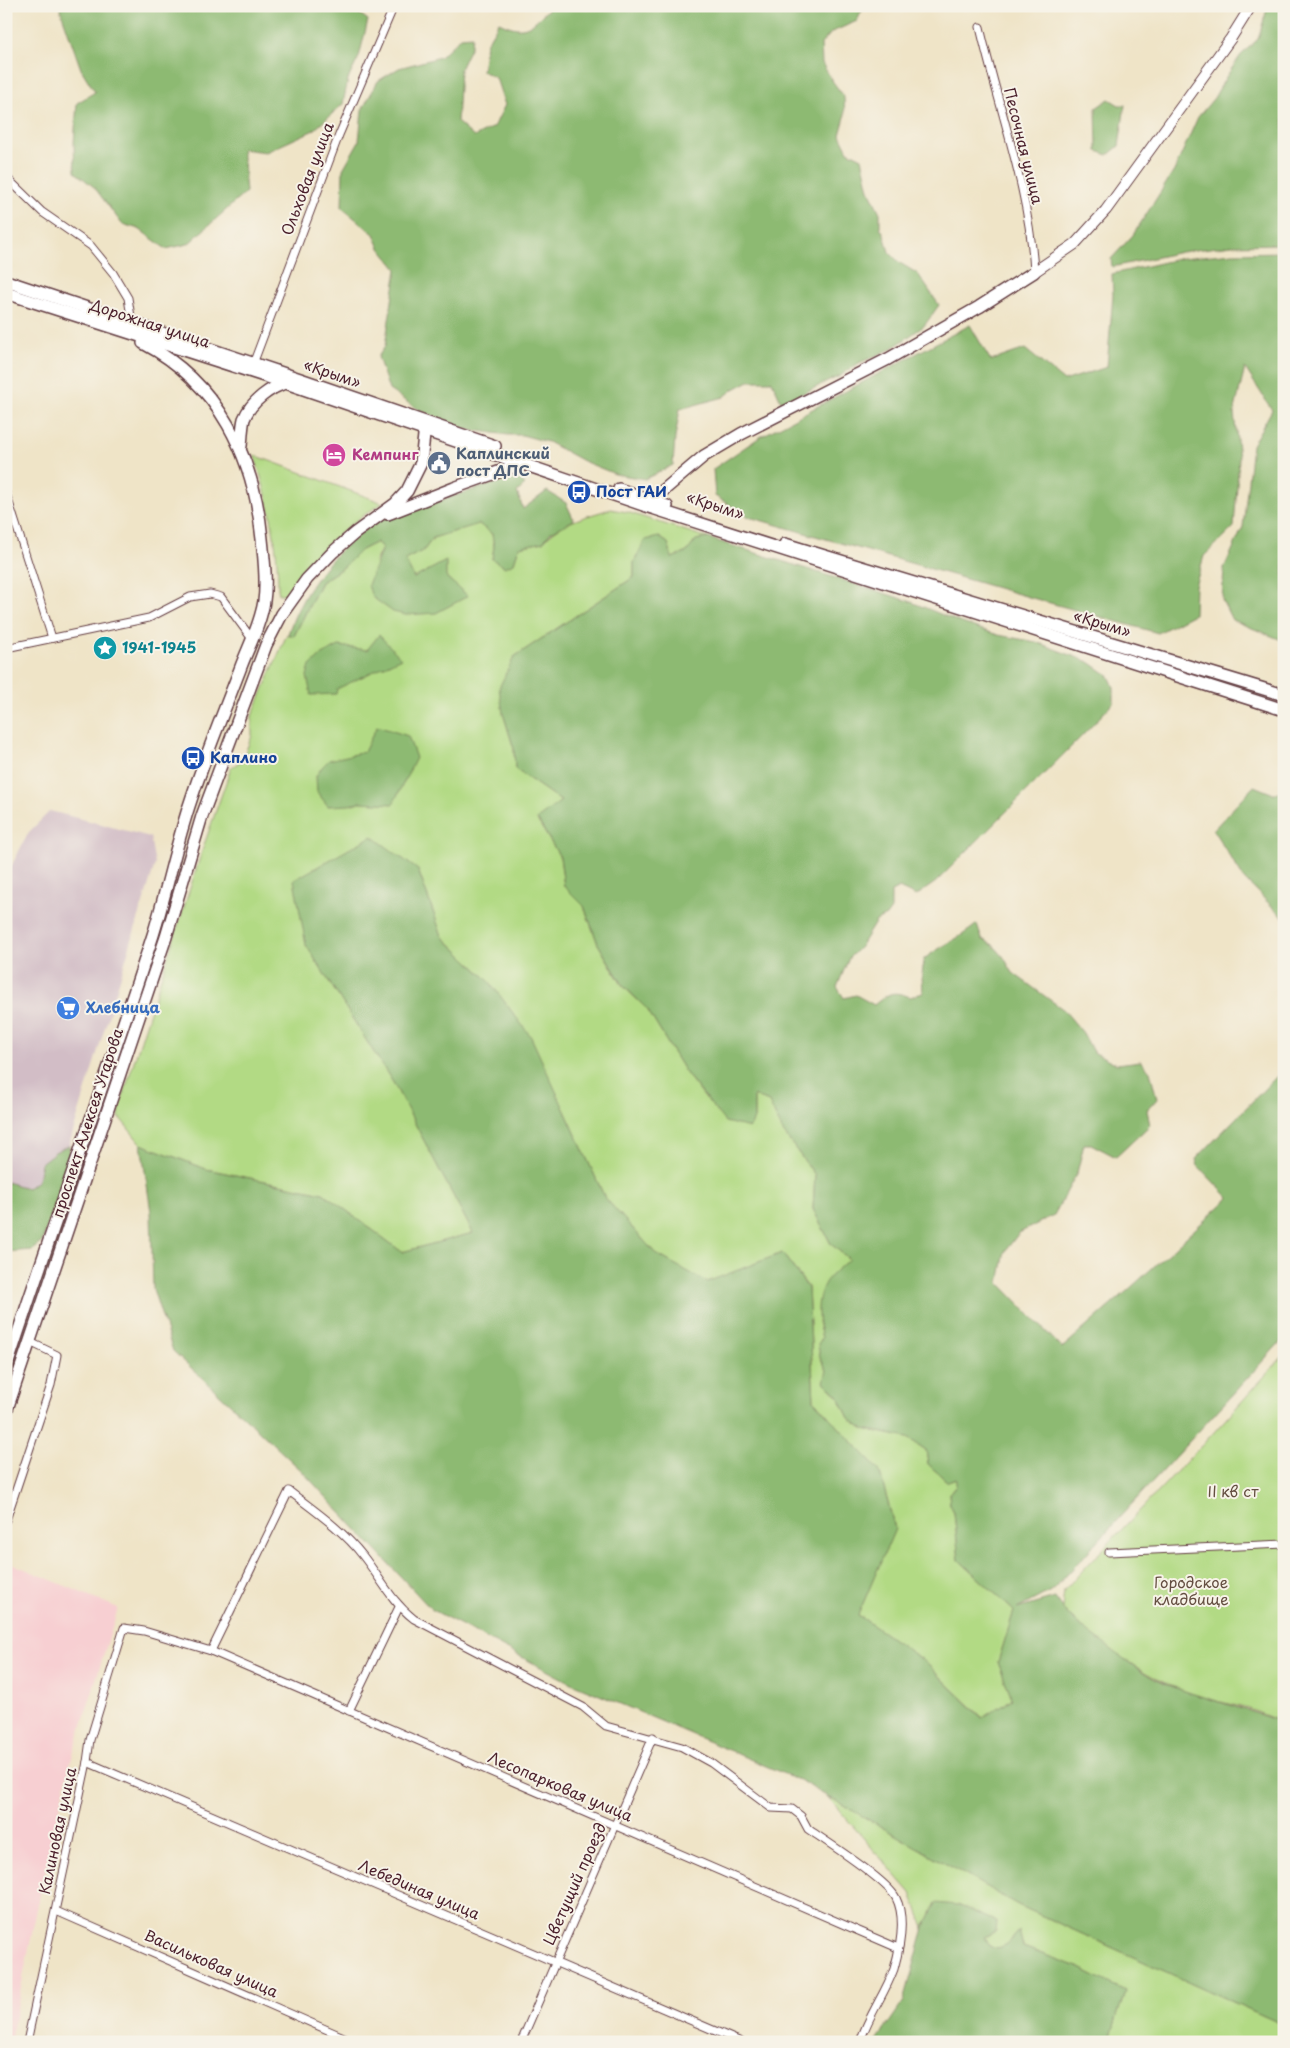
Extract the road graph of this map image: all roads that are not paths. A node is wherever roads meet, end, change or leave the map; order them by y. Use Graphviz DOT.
graph roads {
  1 [pos="394,6"];
  2 [pos="1251,6"];
  3 [pos="980,27"];
  4 [pos="6,177"];
  5 [pos="1034,272"];
  6 [pos="6,281"];
  7 [pos="6,293"];
  8 [pos="86,309"];
  9 [pos="132,323"];
  10 [pos="104,324"];
  11 [pos="253,364"];
  12 [pos="303,380"];
  13 [pos="286,383"];
  14 [pos="425,427"];
  15 [pos="241,448"];
  16 [pos="523,463"];
  17 [pos="6,493"];
  18 [pos="650,504"];
  19 [pos="375,519"];
  20 [pos="52,638"];
  21 [pos="252,639"];
  22 [pos="266,645"];
  23 [pos="6,648"];
  24 [pos="1284,695"];
  25 [pos="1284,710"];
  26 [pos="153,932"];
  27 [pos="166,937"];
  28 [pos="30,1342"];
  29 [pos="6,1369"];
  30 [pos="6,1412"];
  31 [pos="6,1520"];
  32 [pos="1284,1544"];
  33 [pos="1109,1552"];
  34 [pos="399,1607"];
  35 [pos="124,1628"];
  36 [pos="211,1651"];
  37 [pos="349,1711"];
  38 [pos="653,1737"];
  39 [pos="87,1762"];
  40 [pos="616,1826"];
  41 [pos="56,1911"];
  42 [pos="898,1948"];
  43 [pos="556,1963"];
  44 [pos="27,2042"];
  45 [pos="355,2042"];
  46 [pos="521,2042"];
  47 [pos="741,2042"];
  48 [pos="860,2042"];
  1 -- 11 [label="street, Ольховая улица"];
  2 -- 5 [label="main road"];
  3 -- 5 [label="street, Песочная улица"];
  4 -- 9 [label="street"];
  5 -- 18 [label="main road"];
  6 -- 8 [label="main road, Дорожная улица"];
  7 -- 10 [label="main road, Дорожная улица"];
  8 -- 9 [label="main road, «Крым»"];
  9 -- 11 [label="main road, «Крым»"];
  10 -- 13 [label="main road, Дорожная улица"];
  10 -- 15 [label="main road, проспект Алексея Угарова"];
  11 -- 12 [label="main road, «Крым»"];
  12 -- 13 [label="main road"];
  12 -- 14 [label="main road, «Крым»"];
  13 -- 14 [label="main road, «Крым»"];
  13 -- 15 [label="main road"];
  14 -- 16 [label="main road, «Крым»"];
  14 -- 18 [label="main road, «Крым»"];
  14 -- 19 [label="main road, проспект Алексея Угарова"];
  15 -- 21 [label="main road, проспект Алексея Угарова"];
  16 -- 18 [label="main road, «Крым»"];
  16 -- 19 [label="main road"];
  17 -- 20 [label="street"];
  18 -- 24 [label="main road, «Крым»"];
  18 -- 25 [label="main road, «Крым»"];
  19 -- 22 [label="main road, проспект Алексея Угарова"];
  20 -- 21 [label="street"];
  20 -- 23 [label="street"];
  21 -- 22 [label="main road"];
  21 -- 26 [label="main road, проспект Алексея Угарова"];
  22 -- 27 [label="main road, проспект Алексея Угарова"];
  26 -- 27 [label="main road"];
  26 -- 29 [label="main road, проспект Алексея Угарова"];
  27 -- 28 [label="main road, проспект Алексея Угарова"];
  28 -- 30 [label="main road, проспект Алексея Угарова"];
  28 -- 31 [label="street"];
  32 -- 33 [label="street"];
  34 -- 36 [label="street"];
  34 -- 37 [label="street"];
  34 -- 38 [label="street"];
  35 -- 36 [label="street, Лесопарковая улица"];
  35 -- 39 [label="street, Калиновая улица"];
  36 -- 37 [label="street, Лесопарковая улица"];
  37 -- 40 [label="street, Лесопарковая улица"];
  38 -- 40 [label="street, Цветущий проезд"];
  38 -- 42 [label="street"];
  39 -- 41 [label="street, Калиновая улица"];
  39 -- 43 [label="street, Лебединая улица"];
  40 -- 42 [label="street, Лесопарковая улица"];
  40 -- 43 [label="street, Цветущий проезд"];
  41 -- 44 [label="street, Калиновая улица"];
  41 -- 45 [label="street, Васильковая улица"];
  42 -- 48 [label="street"];
  43 -- 46 [label="street, Цветущий проезд"];
  43 -- 47 [label="street, Лебединая улица"];
}
